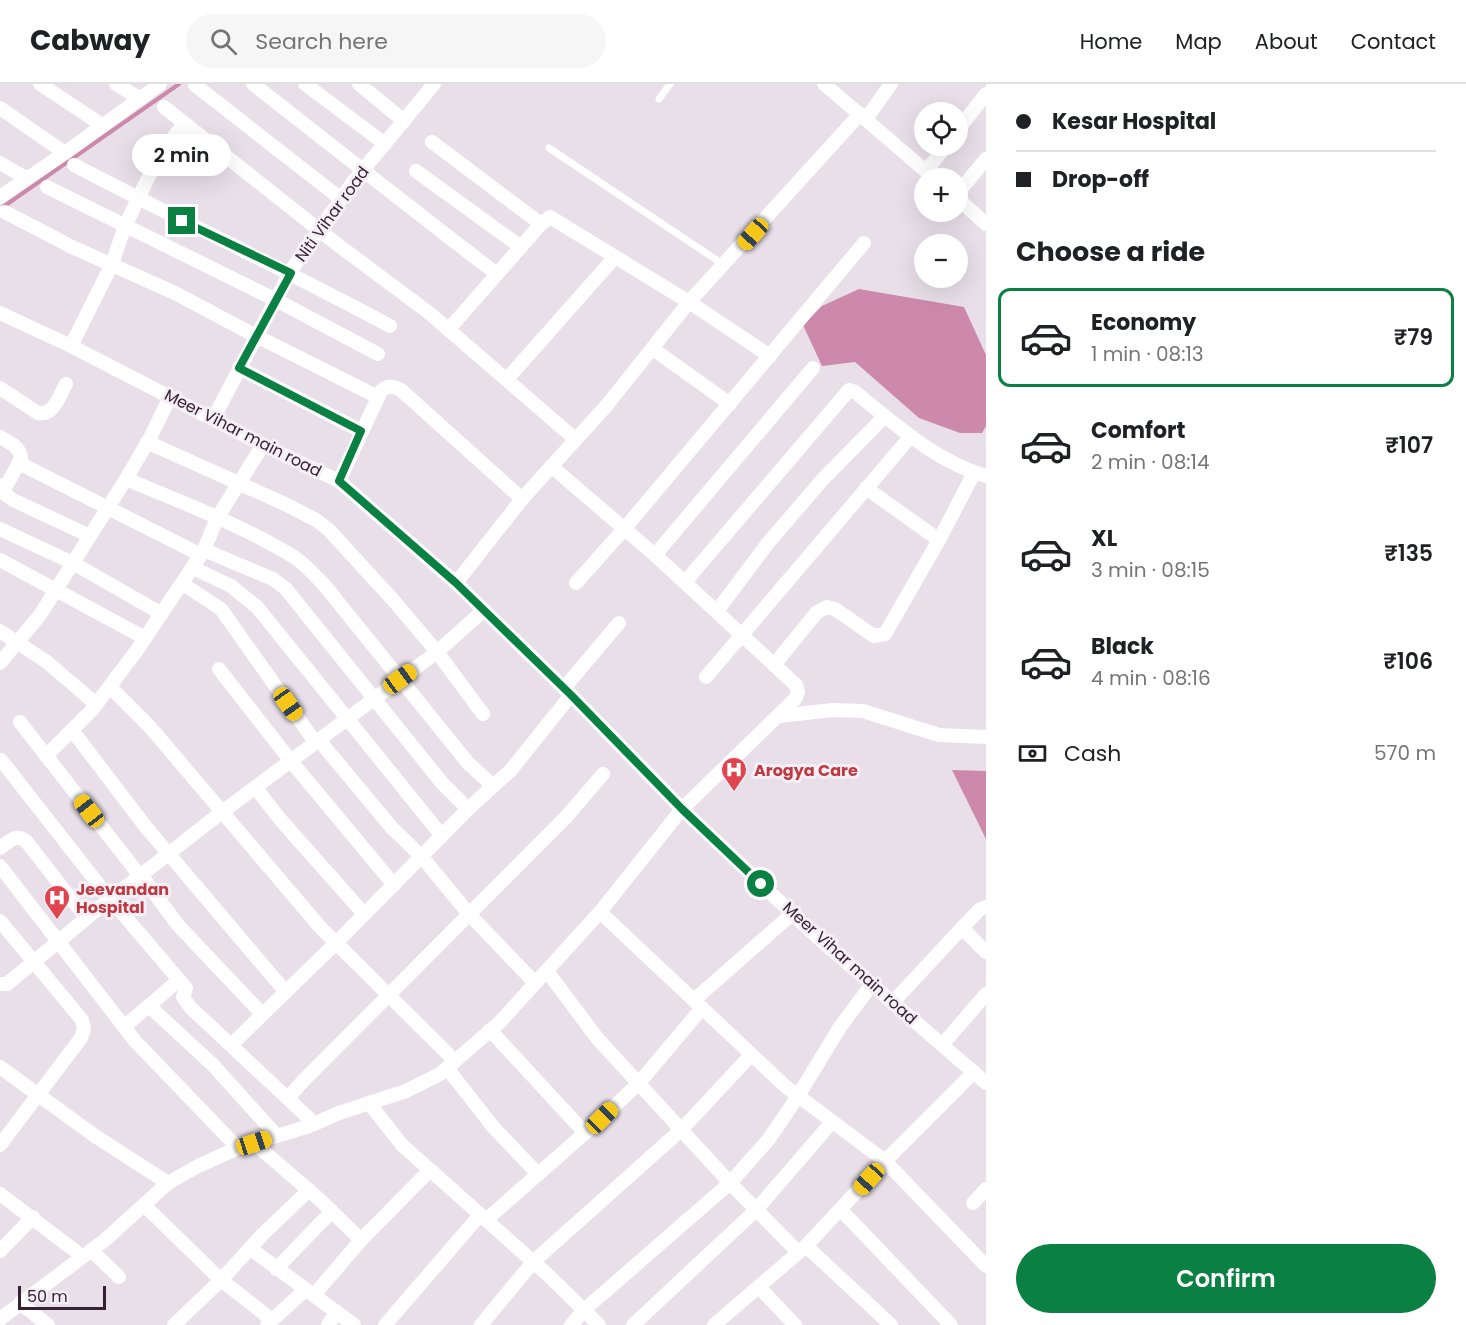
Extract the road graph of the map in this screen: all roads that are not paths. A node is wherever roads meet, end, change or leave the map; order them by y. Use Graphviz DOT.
graph roads {
  1 [pos="40,84"];
  2 [pos="116,84"];
  3 [pos="160,84"];
  4 [pos="253,84"];
  5 [pos="304,84"];
  6 [pos="358,84"];
  7 [pos="434,84"];
  8 [pos="670,84"];
  9 [pos="824,84"];
  10 [pos="891,84"];
  11 [pos="195,85"];
  12 [pos="986,94"];
  13 [pos="139,98"];
  14 [pos="659,99"];
  15 [pos="164,107"];
  16 [pos="0,108"];
  17 [pos="863,117"];
  18 [pos="968,117"];
  19 [pos="404,121"];
  20 [pos="184,124"];
  21 [pos="102,125"];
  22 [pos="432,142"];
  23 [pos="385,144"];
  24 [pos="549,148"];
  25 [pos="65,153"];
  26 [pos="986,159"];
  27 [pos="0,162"];
  28 [pos="74,165"];
  29 [pos="922,168"];
  30 [pos="363,170"];
  31 [pos="416,171"];
  32 [pos="26,178"];
  33 [pos="968,182"];
  34 [pos="47,187"];
  35 [pos="0,197"];
  36 [pos="138,199"];
  37 [pos="341,199"];
  38 [pos="968,207"];
  39 [pos="5,212"];
  40 [pos="541,224"];
  41 [pos="986,224"];
  42 [pos="126,226"];
  43 [pos="320,230"];
  44 [pos="864,243"];
  45 [pos="520,247"];
  46 [pos="615,257"];
  47 [pos="112,264"];
  48 [pos="724,266"];
  49 [pos="291,273"];
  50 [pos="497,274"];
  51 [pos="276,300"];
  52 [pos="689,302"];
  53 [pos="0,313"];
  54 [pos="390,326"];
  55 [pos="449,329"];
  56 [pos="256,336"];
  57 [pos="71,346"];
  58 [pos="653,349"];
  59 [pos="378,354"];
  60 [pos="770,356"];
  61 [pos="239,368"];
  62 [pos="813,368"];
  63 [pos="507,379"];
  64 [pos="66,384"];
  65 [pos="0,388"];
  66 [pos="170,397"];
  67 [pos="378,397"];
  68 [pos="730,404"];
  69 [pos="885,416"];
  70 [pos="213,419"];
  71 [pos="361,431"];
  72 [pos="911,436"];
  73 [pos="0,437"];
  74 [pos="575,439"];
  75 [pos="147,442"];
  76 [pos="263,445"];
  77 [pos="19,463"];
  78 [pos="551,466"];
  79 [pos="980,474"];
  80 [pos="126,479"];
  81 [pos="339,481"];
  82 [pos="239,484"];
  83 [pos="2,488"];
  84 [pos="866,488"];
  85 [pos="522,499"];
  86 [pos="108,508"];
  87 [pos="217,518"];
  88 [pos="625,528"];
  89 [pos="0,529"];
  90 [pos="90,536"];
  91 [pos="939,540"];
  92 [pos="202,552"];
  93 [pos="656,555"];
  94 [pos="0,560"];
  95 [pos="73,563"];
  96 [pos="193,568"];
  97 [pos="685,582"];
  98 [pos="456,583"];
  99 [pos="576,583"];
  100 [pos="183,584"];
  101 [pos="55,591"];
  102 [pos="484,610"];
  103 [pos="717,611"];
  104 [pos="162,614"];
  105 [pos="619,623"];
  106 [pos="0,632"];
  107 [pos="742,634"];
  108 [pos="146,638"];
  109 [pos="17,642"];
  110 [pos="437,652"];
  111 [pos="0,663"];
  112 [pos="774,665"];
  113 [pos="219,669"];
  114 [pos="706,677"];
  115 [pos="400,679"];
  116 [pos="110,687"];
  117 [pos="567,692"];
  118 [pos="372,698"];
  119 [pos="96,704"];
  120 [pos="483,714"];
  121 [pos="779,716"];
  122 [pos="347,717"];
  123 [pos="20,722"];
  124 [pos="72,730"];
  125 [pos="986,736"];
  126 [pos="316,740"];
  127 [pos="45,756"];
  128 [pos="1,760"];
  129 [pos="290,760"];
  130 [pos="603,774"];
  131 [pos="493,786"];
  132 [pos="255,787"];
  133 [pos="468,809"];
  134 [pos="682,809"];
  135 [pos="222,812"];
  136 [pos="442,836"];
  137 [pos="0,848"];
  138 [pos="169,854"];
  139 [pos="423,856"];
  140 [pos="0,866"];
  141 [pos="141,875"];
  142 [pos="394,885"];
  143 [pos="110,899"];
  144 [pos="986,907"];
  145 [pos="600,912"];
  146 [pos="364,914"];
  147 [pos="793,914"];
  148 [pos="469,915"];
  149 [pos="86,918"];
  150 [pos="0,921"];
  151 [pos="962,928"];
  152 [pos="57,942"];
  153 [pos="336,943"];
  154 [pos="986,952"];
  155 [pos="33,961"];
  156 [pos="547,971"];
  157 [pos="179,980"];
  158 [pos="535,983"];
  159 [pos="0,984"];
  160 [pos="872,984"];
  161 [pos="285,991"];
  162 [pos="986,994"];
  163 [pos="388,995"];
  164 [pos="893,1002"];
  165 [pos="698,1004"];
  166 [pos="149,1006"];
  167 [pos="262,1014"];
  168 [pos="124,1027"];
  169 [pos="490,1030"];
  170 [pos="231,1045"];
  171 [pos="942,1045"];
  172 [pos="751,1056"];
  173 [pos="451,1064"];
  174 [pos="0,1067"];
  175 [pos="974,1072"];
  176 [pos="639,1083"];
  177 [pos="986,1083"];
  178 [pos="38,1094"];
  179 [pos="798,1096"];
  180 [pos="288,1098"];
  181 [pos="369,1103"];
  182 [pos="832,1122"];
  183 [pos="315,1124"];
  184 [pos="682,1130"];
  185 [pos="585,1133"];
  186 [pos="277,1136"];
  187 [pos="254,1143"];
  188 [pos="0,1145"];
  189 [pos="238,1148"];
  190 [pos="885,1161"];
  191 [pos="430,1170"];
  192 [pos="538,1174"];
  193 [pos="730,1183"];
  194 [pos="168,1184"];
  195 [pos="986,1189"];
  196 [pos="309,1190"];
  197 [pos="0,1194"];
  198 [pos="973,1203"];
  199 [pos="144,1205"];
  200 [pos="756,1210"];
  201 [pos="841,1210"];
  202 [pos="332,1211"];
  203 [pos="33,1217"];
  204 [pos="483,1217"];
  205 [pos="362,1240"];
  206 [pos="251,1249"];
  207 [pos="802,1249"];
  208 [pos="0,1251"];
  209 [pos="87,1253"];
  210 [pos="533,1262"];
  211 [pos="986,1266"];
  212 [pos="276,1269"];
  213 [pos="119,1277"];
  214 [pos="221,1280"];
  215 [pos="759,1287"];
  216 [pos="310,1292"];
  217 [pos="20,1303"];
  218 [pos="584,1310"];
  219 [pos="337,1312"];
  220 [pos="0,1319"];
  221 [pos="270,1322"];
  222 [pos="48,1325"];
  223 [pos="174,1325"];
  224 [pos="328,1325"];
  225 [pos="354,1325"];
  226 [pos="385,1325"];
  227 [pos="481,1325"];
  228 [pos="572,1325"];
  229 [pos="598,1325"];
  230 [pos="633,1325"];
  231 [pos="714,1325"];
  232 [pos="795,1325"];
  233 [pos="891,1325"];
  234 [pos="951,1325"];
  1 -- 21 [label="street"];
  2 -- 13 [label="street"];
  3 -- 13 [label="street"];
  4 -- 30 [label="street"];
  5 -- 23 [label="street"];
  6 -- 19 [label="street"];
  7 -- 19 [label="street, Niti Vihar road"];
  8 -- 14 [label="lane"];
  9 -- 17 [label="street"];
  10 -- 17 [label="street"];
  11 -- 37 [label="street"];
  12 -- 18 [label="street"];
  13 -- 21 [label="street"];
  15 -- 20 [label="street"];
  16 -- 25 [label="street"];
  17 -- 29 [label="street"];
  17 -- 48 [label="street"];
  19 -- 23 [label="street, Niti Vihar road"];
  20 -- 36 [label="street"];
  20 -- 43 [label="street"];
  21 -- 25 [label="street"];
  22 -- 40 [label="street"];
  23 -- 30 [label="street, Niti Vihar road"];
  24 -- 48 [label="lane"];
  25 -- 32 [label="street"];
  26 -- 33 [label="street"];
  27 -- 32 [label="street"];
  28 -- 36 [label="street"];
  30 -- 37 [label="street, Niti Vihar road"];
  30 -- 50 [label="street"];
  31 -- 45 [label="street"];
  32 -- 35 [label="street"];
  34 -- 42 [label="street"];
  36 -- 42 [label="street"];
  36 -- 49 [label="street"];
  37 -- 43 [label="street, Niti Vihar road"];
  38 -- 41 [label="street"];
  39 -- 47 [label="street"];
  40 -- 45 [label="street"];
  40 -- 46 [label="street"];
  42 -- 47 [label="street"];
  42 -- 51 [label="street"];
  43 -- 49 [label="street, Niti Vihar road"];
  43 -- 55 [label="street"];
  44 -- 60 [label="street"];
  45 -- 50 [label="street"];
  46 -- 52 [label="street"];
  46 -- 63 [label="street"];
  47 -- 56 [label="street"];
  47 -- 57 [label="street"];
  48 -- 52 [label="street"];
  49 -- 51 [label="street, Niti Vihar road"];
  49 -- 54 [label="street"];
  50 -- 55 [label="street"];
  51 -- 56 [label="street, Niti Vihar road"];
  51 -- 59 [label="street"];
  52 -- 58 [label="street"];
  52 -- 60 [label="street"];
  53 -- 57 [label="street, Meer Vihar main road"];
  55 -- 63 [label="street"];
  56 -- 61 [label="street, Niti Vihar road"];
  56 -- 67 [label="street"];
  57 -- 66 [label="street, Meer Vihar main road"];
  58 -- 68 [label="street"];
  58 -- 74 [label="street"];
  60 -- 68 [label="street"];
  61 -- 70 [label="street, Niti Vihar road"];
  61 -- 71 [label="street"];
  62 -- 93 [label="street"];
  63 -- 74 [label="street"];
  64 -- 65 [label="street"];
  66 -- 70 [label="street, Meer Vihar main road"];
  66 -- 75 [label="street"];
  67 -- 71 [label="street"];
  67 -- 85 [label="street"];
  68 -- 88 [label="street"];
  69 -- 72 [label="street"];
  69 -- 97 [label="street"];
  69 -- 103 [label="street"];
  70 -- 76 [label="street, Meer Vihar main road"];
  71 -- 81 [label="street"];
  72 -- 79 [label="street"];
  72 -- 84 [label="street"];
  73 -- 77 [label="street"];
  74 -- 78 [label="street"];
  75 -- 80 [label="street"];
  75 -- 82 [label="street"];
  76 -- 81 [label="street, Meer Vihar main road"];
  76 -- 82 [label="street"];
  77 -- 83 [label="street"];
  77 -- 86 [label="street"];
  78 -- 85 [label="street"];
  78 -- 88 [label="street"];
  79 -- 91 [label="street"];
  80 -- 86 [label="street"];
  80 -- 87 [label="street"];
  81 -- 98 [label="street, Meer Vihar main road"];
  82 -- 87 [label="street"];
  82 -- 110 [label="street"];
  83 -- 90 [label="street"];
  84 -- 91 [label="street"];
  84 -- 107 [label="street"];
  85 -- 98 [label="street"];
  86 -- 90 [label="street"];
  86 -- 92 [label="street"];
  87 -- 92 [label="street"];
  87 -- 115 [label="street"];
  88 -- 93 [label="street"];
  88 -- 99 [label="street"];
  89 -- 95 [label="street"];
  90 -- 95 [label="street"];
  91 -- 112 [label="street"];
  92 -- 96 [label="street"];
  92 -- 118 [label="street"];
  93 -- 97 [label="street"];
  94 -- 101 [label="street"];
  95 -- 101 [label="street"];
  95 -- 104 [label="street"];
  96 -- 100 [label="street"];
  96 -- 122 [label="street"];
  97 -- 103 [label="street"];
  98 -- 102 [label="street, Meer Vihar main road"];
  100 -- 104 [label="street"];
  100 -- 126 [label="street"];
  101 -- 108 [label="street"];
  101 -- 109 [label="street"];
  102 -- 110 [label="street"];
  102 -- 117 [label="street, Meer Vihar main road"];
  103 -- 107 [label="street"];
  104 -- 108 [label="street"];
  105 -- 117 [label="street"];
  106 -- 109 [label="street"];
  107 -- 112 [label="street"];
  107 -- 114 [label="street"];
  108 -- 116 [label="street"];
  109 -- 111 [label="street"];
  109 -- 119 [label="street"];
  110 -- 115 [label="street"];
  110 -- 120 [label="street"];
  112 -- 121 [label="street"];
  113 -- 129 [label="street"];
  115 -- 118 [label="street"];
  115 -- 131 [label="street"];
  116 -- 119 [label="street"];
  116 -- 135 [label="street"];
  117 -- 131 [label="street"];
  117 -- 134 [label="street, Meer Vihar main road"];
  118 -- 122 [label="street"];
  118 -- 133 [label="street"];
  119 -- 124 [label="street"];
  121 -- 125 [label="street"];
  121 -- 134 [label="street"];
  122 -- 126 [label="street"];
  122 -- 136 [label="street"];
  123 -- 127 [label="street"];
  124 -- 127 [label="street"];
  124 -- 138 [label="street"];
  126 -- 129 [label="street"];
  126 -- 139 [label="street"];
  127 -- 141 [label="street"];
  128 -- 143 [label="street"];
  129 -- 132 [label="street"];
  129 -- 142 [label="street"];
  130 -- 148 [label="street"];
  131 -- 133 [label="street"];
  132 -- 135 [label="street"];
  132 -- 146 [label="street"];
  133 -- 136 [label="street"];
  134 -- 145 [label="street"];
  134 -- 147 [label="street, Meer Vihar main road"];
  135 -- 138 [label="street"];
  135 -- 153 [label="street"];
  136 -- 139 [label="street"];
  137 -- 149 [label="street"];
  138 -- 141 [label="street"];
  138 -- 161 [label="street"];
  139 -- 142 [label="street"];
  139 -- 148 [label="street"];
  140 -- 152 [label="street"];
  141 -- 143 [label="street"];
  141 -- 167 [label="street"];
  142 -- 146 [label="street"];
  143 -- 149 [label="street"];
  143 -- 157 [label="street"];
  144 -- 151 [label="street"];
  145 -- 156 [label="street"];
  145 -- 165 [label="street"];
  146 -- 153 [label="street"];
  147 -- 160 [label="street, Meer Vihar main road"];
  147 -- 165 [label="street"];
  148 -- 158 [label="street"];
  148 -- 163 [label="street"];
  149 -- 152 [label="street"];
  150 -- 155 [label="street"];
  151 -- 154 [label="street"];
  151 -- 164 [label="street"];
  152 -- 155 [label="street"];
  152 -- 168 [label="street"];
  153 -- 161 [label="street"];
  153 -- 163 [label="street"];
  155 -- 159 [label="street"];
  155 -- 178 [label="street"];
  156 -- 158 [label="street"];
  156 -- 176 [label="street"];
  157 -- 166 [label="street"];
  157 -- 170 [label="street"];
  158 -- 169 [label="street"];
  160 -- 164 [label="street, Meer Vihar main road"];
  160 -- 179 [label="street"];
  161 -- 167 [label="street"];
  162 -- 171 [label="street"];
  163 -- 173 [label="street"];
  163 -- 180 [label="street"];
  164 -- 171 [label="street, Meer Vihar main road"];
  165 -- 172 [label="street"];
  165 -- 176 [label="street"];
  166 -- 168 [label="street"];
  166 -- 186 [label="street"];
  167 -- 170 [label="street"];
  168 -- 189 [label="street"];
  169 -- 173 [label="street"];
  169 -- 185 [label="street"];
  170 -- 180 [label="street"];
  171 -- 175 [label="street, Meer Vihar main road"];
  172 -- 179 [label="street"];
  172 -- 184 [label="street"];
  173 -- 181 [label="street"];
  173 -- 192 [label="street"];
  174 -- 178 [label="street"];
  175 -- 177 [label="street, Meer Vihar main road"];
  175 -- 190 [label="street"];
  176 -- 184 [label="street"];
  176 -- 185 [label="street"];
  178 -- 188 [label="street"];
  178 -- 194 [label="street"];
  179 -- 182 [label="street"];
  179 -- 193 [label="street"];
  180 -- 183 [label="street"];
  181 -- 183 [label="street"];
  181 -- 191 [label="street"];
  182 -- 190 [label="street"];
  182 -- 200 [label="street"];
  183 -- 186 [label="street"];
  184 -- 193 [label="street"];
  184 -- 210 [label="street"];
  185 -- 192 [label="street"];
  186 -- 187 [label="street"];
  187 -- 189 [label="street"];
  187 -- 196 [label="street"];
  189 -- 194 [label="street"];
  190 -- 201 [label="street"];
  190 -- 211 [label="street"];
  191 -- 204 [label="street"];
  191 -- 205 [label="street"];
  192 -- 204 [label="street"];
  193 -- 200 [label="street"];
  193 -- 218 [label="street"];
  194 -- 199 [label="street"];
  195 -- 198 [label="street"];
  196 -- 202 [label="street"];
  196 -- 206 [label="street"];
  197 -- 203 [label="street"];
  199 -- 209 [label="street"];
  199 -- 214 [label="street"];
  200 -- 207 [label="street"];
  200 -- 230 [label="street"];
  201 -- 207 [label="street"];
  201 -- 234 [label="street"];
  202 -- 205 [label="street"];
  202 -- 212 [label="street"];
  203 -- 208 [label="street"];
  203 -- 209 [label="street"];
  204 -- 210 [label="street"];
  204 -- 226 [label="street"];
  205 -- 216 [label="street"];
  206 -- 212 [label="street"];
  206 -- 214 [label="street"];
  207 -- 215 [label="street"];
  207 -- 233 [label="street"];
  209 -- 213 [label="street"];
  209 -- 217 [label="street"];
  210 -- 218 [label="street"];
  210 -- 227 [label="street"];
  212 -- 216 [label="street"];
  214 -- 221 [label="street"];
  214 -- 223 [label="street"];
  215 -- 231 [label="street"];
  215 -- 232 [label="street"];
  216 -- 219 [label="street"];
  216 -- 221 [label="street"];
  217 -- 220 [label="street"];
  217 -- 222 [label="street"];
  218 -- 228 [label="street"];
  218 -- 229 [label="street"];
  219 -- 224 [label="street"];
  219 -- 225 [label="street"];
}
